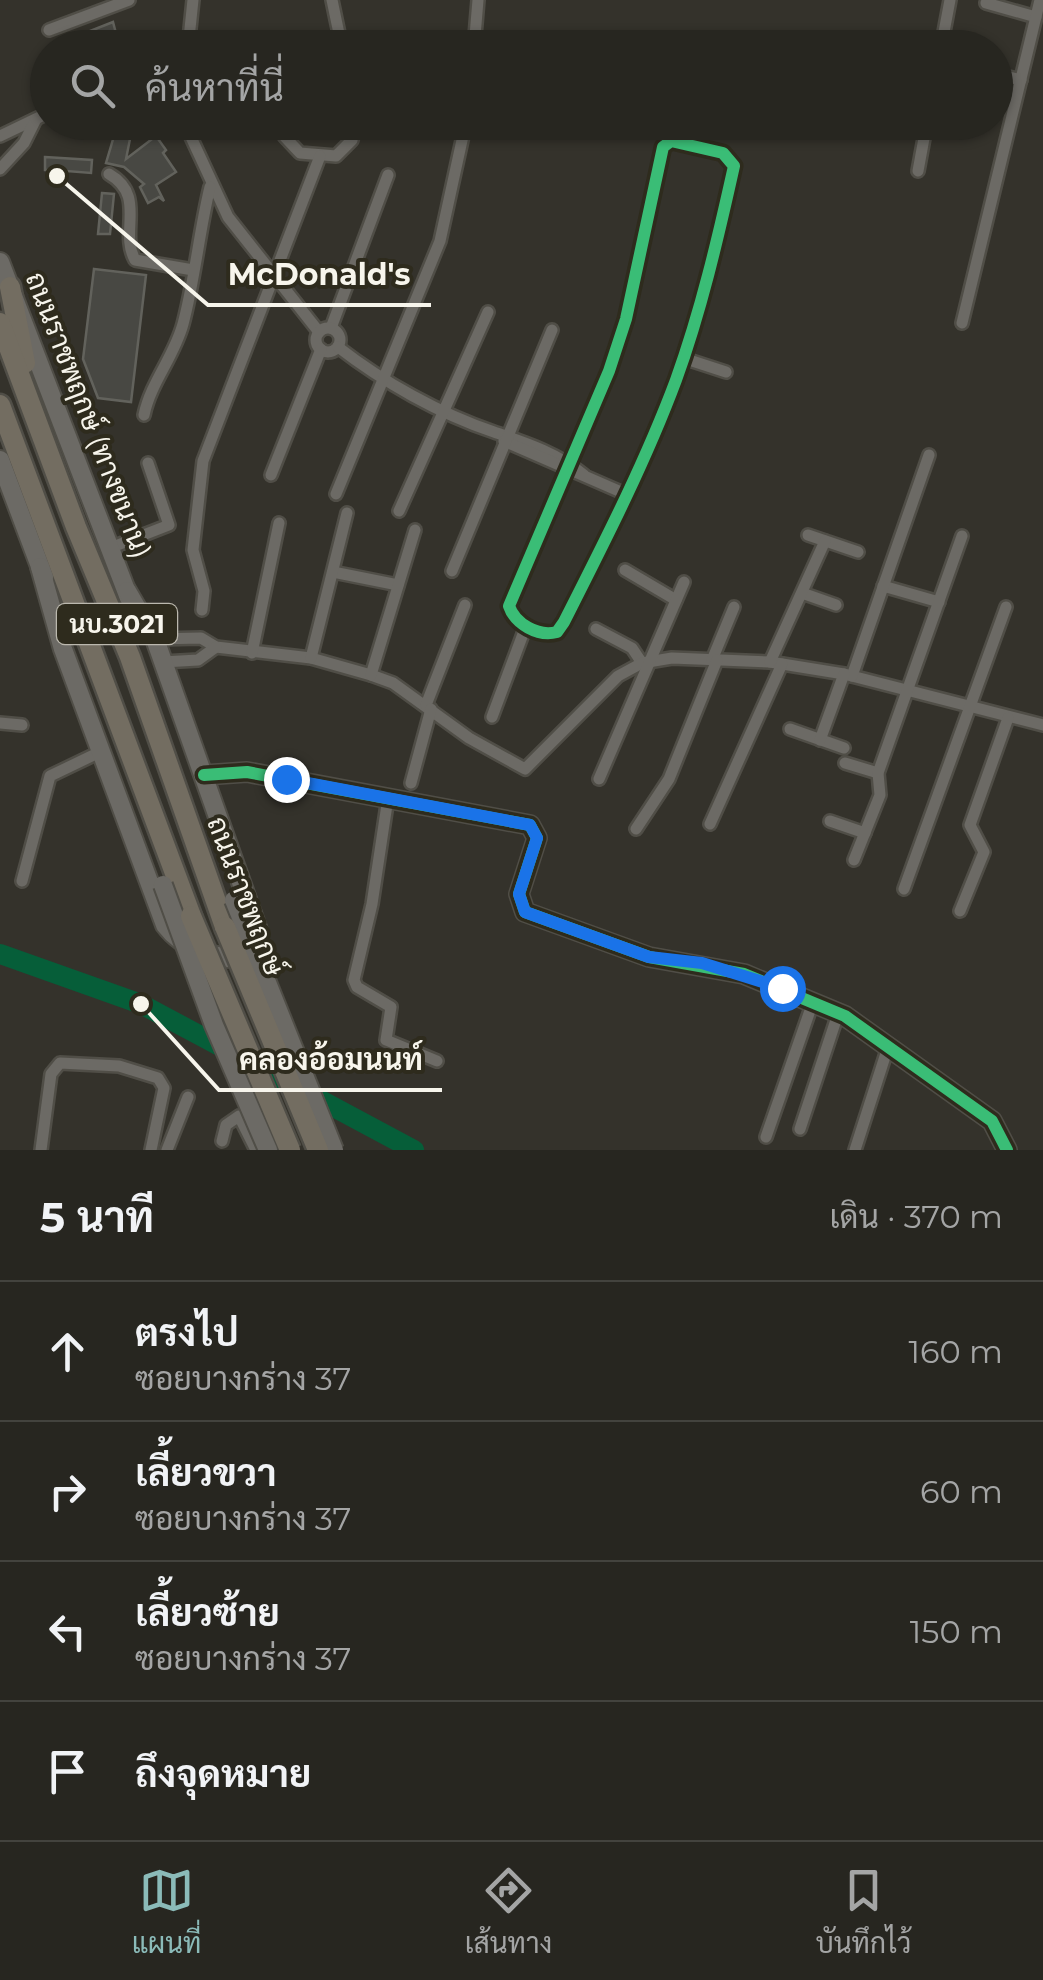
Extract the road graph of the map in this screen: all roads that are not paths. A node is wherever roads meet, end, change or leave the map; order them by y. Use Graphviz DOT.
graph roads {
  1 [pos="130,0"];
  2 [pos="193,0"];
  3 [pos="332,0"];
  4 [pos="478,0"];
  5 [pos="950,0"];
  6 [pos="1040,0"];
  7 [pos="986,3"];
  8 [pos="1036,17"];
  9 [pos="49,30"];
  10 [pos="190,30"];
  11 [pos="338,30"];
  12 [pos="476,30"];
  13 [pos="944,30"];
  14 [pos="1013,78"];
  15 [pos="1020,80"];
  16 [pos="1013,109"];
  17 [pos="30,123"];
  18 [pos="30,132"];
  19 [pos="0,136"];
  20 [pos="191,140"];
  21 [pos="288,140"];
  22 [pos="349,140"];
  23 [pos="462,140"];
  24 [pos="924,140"];
  25 [pos="1006,140"];
  26 [pos="320,156"];
  27 [pos="0,169"];
  28 [pos="918,172"];
  29 [pos="109,174"];
  30 [pos="388,175"];
  31 [pos="210,186"];
  32 [pos="0,262"];
  33 [pos="193,270"];
  34 [pos="274,280"];
  35 [pos="10,286"];
  36 [pos="488,312"];
  37 [pos="962,323"];
  38 [pos="0,324"];
  39 [pos="325,330"];
  40 [pos="552,330"];
  41 [pos="338,347"];
  42 [pos="320,349"];
  43 [pos="684,358"];
  44 [pos="726,372"];
  45 [pos="384,379"];
  46 [pos="0,405"];
  47 [pos="446,411"];
  48 [pos="144,415"];
  49 [pos="36,421"];
  50 [pos="5,423"];
  51 [pos="504,437"];
  52 [pos="929,455"];
  53 [pos="0,460"];
  54 [pos="148,464"];
  55 [pos="568,467"];
  56 [pos="271,475"];
  57 [pos="336,494"];
  58 [pos="628,495"];
  59 [pos="399,511"];
  60 [pos="347,514"];
  61 [pos="279,523"];
  62 [pos="414,530"];
  63 [pos="808,535"];
  64 [pos="962,536"];
  65 [pos="825,540"];
  66 [pos="110,548"];
  67 [pos="858,552"];
  68 [pos="40,567"];
  69 [pos="625,570"];
  70 [pos="452,571"];
  71 [pos="333,572"];
  72 [pos="684,582"];
  73 [pos="398,585"];
  74 [pos="883,586"];
  75 [pos="127,591"];
  76 [pos="802,593"];
  77 [pos="676,600"];
  78 [pos="939,602"];
  79 [pos="836,604"];
  80 [pos="465,606"];
  81 [pos="734,607"];
  82 [pos="1006,607"];
  83 [pos="202,610"];
  84 [pos="526,626"];
  85 [pos="596,628"];
  86 [pos="155,639"];
  87 [pos="216,647"];
  88 [pos="252,654"];
  89 [pos="312,658"];
  90 [pos="715,660"];
  91 [pos="163,662"];
  92 [pos="646,662"];
  93 [pos="776,663"];
  94 [pos="371,674"];
  95 [pos="848,675"];
  96 [pos="908,690"];
  97 [pos="429,707"];
  98 [pos="970,708"];
  99 [pos="492,718"];
  100 [pos="1008,718"];
  101 [pos="0,723"];
  102 [pos="22,725"];
  103 [pos="1043,725"];
  104 [pos="790,729"];
  105 [pos="820,740"];
  106 [pos="844,748"];
  107 [pos="102,751"];
  108 [pos="845,763"];
  109 [pos="878,773"];
  110 [pos="204,775"];
  111 [pos="599,779"];
  112 [pos="411,783"];
  113 [pos="388,798"];
  114 [pos="830,820"];
  115 [pos="710,824"];
  116 [pos="636,828"];
  117 [pos="865,834"];
  118 [pos="854,860"];
  119 [pos="22,881"];
  120 [pos="904,889"];
  121 [pos="960,911"];
  122 [pos="813,1002"];
  123 [pos="838,1014"];
  124 [pos="889,1044"];
  125 [pos="437,1061"];
  126 [pos="188,1097"];
  127 [pos="800,1129"];
  128 [pos="766,1137"];
  129 [pos="222,1141"];
  130 [pos="41,1150"];
  131 [pos="151,1150"];
  132 [pos="167,1150"];
  133 [pos="256,1150"];
  134 [pos="268,1150"];
  135 [pos="290,1150"];
  136 [pos="318,1150"];
  137 [pos="334,1150"];
  138 [pos="855,1150"];
  139 [pos="1007,1150"];
  1 -- 9 [label="street"];
  2 -- 10 [label="street"];
  3 -- 11 [label="street"];
  4 -- 12 [label="street"];
  5 -- 13 [label="street"];
  6 -- 8 [label="street"];
  7 -- 8 [label="street"];
  8 -- 15 [label="street"];
  14 -- 15 [label="street"];
  15 -- 16 [label="street"];
  17 -- 19 [label="street"];
  18 -- 27 [label="street"];
  20 -- 31 [label="street"];
  21 -- 26 [label="street"];
  22 -- 26 [label="street"];
  23 -- 45 [label="street"];
  24 -- 28 [label="street"];
  25 -- 37 [label="street"];
  26 -- 34 [label="street"];
  29 -- 33 [label="street"];
  30 -- 39 [label="street"];
  31 -- 33 [label="street"];
  31 -- 34 [label="street"];
  32 -- 35 [label="main road, ถนนราชพฤกษ์ (ทางขนาน) / นบ.3021"];
  33 -- 48 [label="street"];
  34 -- 39 [label="street"];
  34 -- 83 [label="street"];
  35 -- 49 [label="main road"];
  35 -- 66 [label="main road, ถนนราชพฤกษ์ (ทางขนาน) / นบ.3021"];
  36 -- 47 [label="street"];
  38 -- 49 [label="main road, ถนนราชพฤกษ์ / นบ.3021"];
  39 -- 41 [label="street"];
  39 -- 42 [label="street"];
  40 -- 51 [label="street"];
  41 -- 42 [label="street"];
  41 -- 45 [label="street"];
  42 -- 56 [label="street"];
  43 -- 44 [label="street"];
  43 -- 55 [label="street"];
  43 -- 58 [label="street"];
  45 -- 47 [label="street"];
  45 -- 57 [label="street"];
  46 -- 50 [label="main road, ถนนราชพฤกษ์ / นบ.3021"];
  47 -- 51 [label="street"];
  47 -- 59 [label="street"];
  49 -- 136 [label="main road, ถนนราชพฤกษ์ / นบ.3021, bridge"];
  50 -- 135 [label="main road, ถนนราชพฤกษ์ / นบ.3021, bridge"];
  51 -- 55 [label="street"];
  51 -- 70 [label="street"];
  52 -- 74 [label="street"];
  53 -- 68 [label="main road, นบ.3021"];
  54 -- 66 [label="street"];
  55 -- 58 [label="street"];
  55 -- 84 [label="street"];
  58 -- 84 [label="street"];
  60 -- 71 [label="street"];
  61 -- 88 [label="street"];
  62 -- 73 [label="street"];
  63 -- 65 [label="street"];
  64 -- 78 [label="street"];
  65 -- 67 [label="street"];
  65 -- 76 [label="street"];
  66 -- 75 [label="main road, ถนนราชพฤกษ์ (ทางขนาน) / นบ.3021"];
  68 -- 107 [label="main road"];
  68 -- 134 [label="main road, นบ.3021, bridge"];
  69 -- 77 [label="street"];
  71 -- 73 [label="street"];
  71 -- 89 [label="street"];
  72 -- 77 [label="street"];
  73 -- 94 [label="street"];
  74 -- 78 [label="street"];
  74 -- 95 [label="street"];
  75 -- 86 [label="main road"];
  75 -- 137 [label="main road, ถนนราชพฤกษ์ (ทางขนาน) / นบ.3021, bridge"];
  76 -- 79 [label="street"];
  76 -- 93 [label="street"];
  77 -- 92 [label="street"];
  78 -- 96 [label="street"];
  80 -- 97 [label="street"];
  81 -- 90 [label="street"];
  82 -- 98 [label="street"];
  84 -- 99 [label="street"];
  85 -- 92 [label="street"];
  86 -- 87 [label="street"];
  86 -- 91 [label="main road"];
  87 -- 88 [label="street"];
  87 -- 91 [label="street"];
  88 -- 89 [label="street"];
  89 -- 94 [label="street"];
  90 -- 92 [label="street"];
  90 -- 93 [label="street"];
  90 -- 116 [label="street"];
  91 -- 110 [label="main road"];
  92 -- 97 [label="street"];
  92 -- 111 [label="street"];
  93 -- 95 [label="street"];
  93 -- 115 [label="street"];
  94 -- 97 [label="street"];
  95 -- 96 [label="street"];
  95 -- 105 [label="street"];
  96 -- 98 [label="street"];
  96 -- 109 [label="street"];
  97 -- 112 [label="street"];
  98 -- 100 [label="street"];
  98 -- 120 [label="street"];
  100 -- 103 [label="street"];
  100 -- 121 [label="street"];
  101 -- 102 [label="street"];
  104 -- 105 [label="street"];
  105 -- 106 [label="street"];
  107 -- 110 [label="main road"];
  107 -- 119 [label="street"];
  108 -- 109 [label="street"];
  109 -- 117 [label="street"];
  110 -- 113 [label="main road"];
  113 -- 122 [label="main road"];
  113 -- 125 [label="street"];
  114 -- 117 [label="street"];
  117 -- 118 [label="street"];
  122 -- 123 [label="main road"];
  122 -- 128 [label="street"];
  123 -- 124 [label="main road"];
  123 -- 127 [label="street"];
  124 -- 138 [label="street"];
  124 -- 139 [label="main road"];
  126 -- 132 [label="street"];
  129 -- 133 [label="street"];
  130 -- 131 [label="street"];
}
